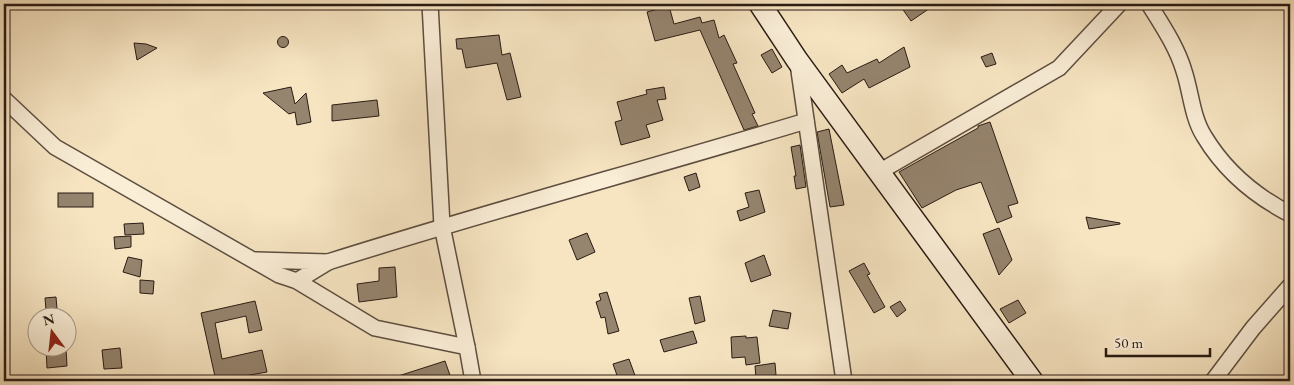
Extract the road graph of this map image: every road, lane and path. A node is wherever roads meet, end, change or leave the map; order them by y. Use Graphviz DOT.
graph roads {
  1 [pos="430,4"];
  2 [pos="760,4"];
  3 [pos="1119,4"];
  4 [pos="1149,4"];
  5 [pos="797,60"];
  6 [pos="4,99"];
  7 [pos="806,121"];
  8 [pos="879,172"];
  9 [pos="1290,214"];
  10 [pos="442,226"];
  11 [pos="254,260"];
  12 [pos="328,262"];
  13 [pos="297,281"];
  14 [pos="1290,286"];
  15 [pos="467,347"];
  16 [pos="473,381"];
  17 [pos="844,381"];
  18 [pos="1032,381"];
  19 [pos="1213,381"];
  1 -- 10 [label="street"];
  2 -- 5 [label="main road"];
  3 -- 8 [label="street"];
  4 -- 9 [label="street"];
  5 -- 7 [label="street"];
  5 -- 8 [label="main road"];
  6 -- 11 [label="street"];
  7 -- 10 [label="street"];
  7 -- 17 [label="street"];
  8 -- 18 [label="main road"];
  10 -- 12 [label="street"];
  10 -- 15 [label="street"];
  11 -- 12 [label="street"];
  11 -- 13 [label="street"];
  12 -- 13 [label="street"];
  13 -- 15 [label="street"];
  14 -- 19 [label="street"];
  15 -- 16 [label="street"];
}
